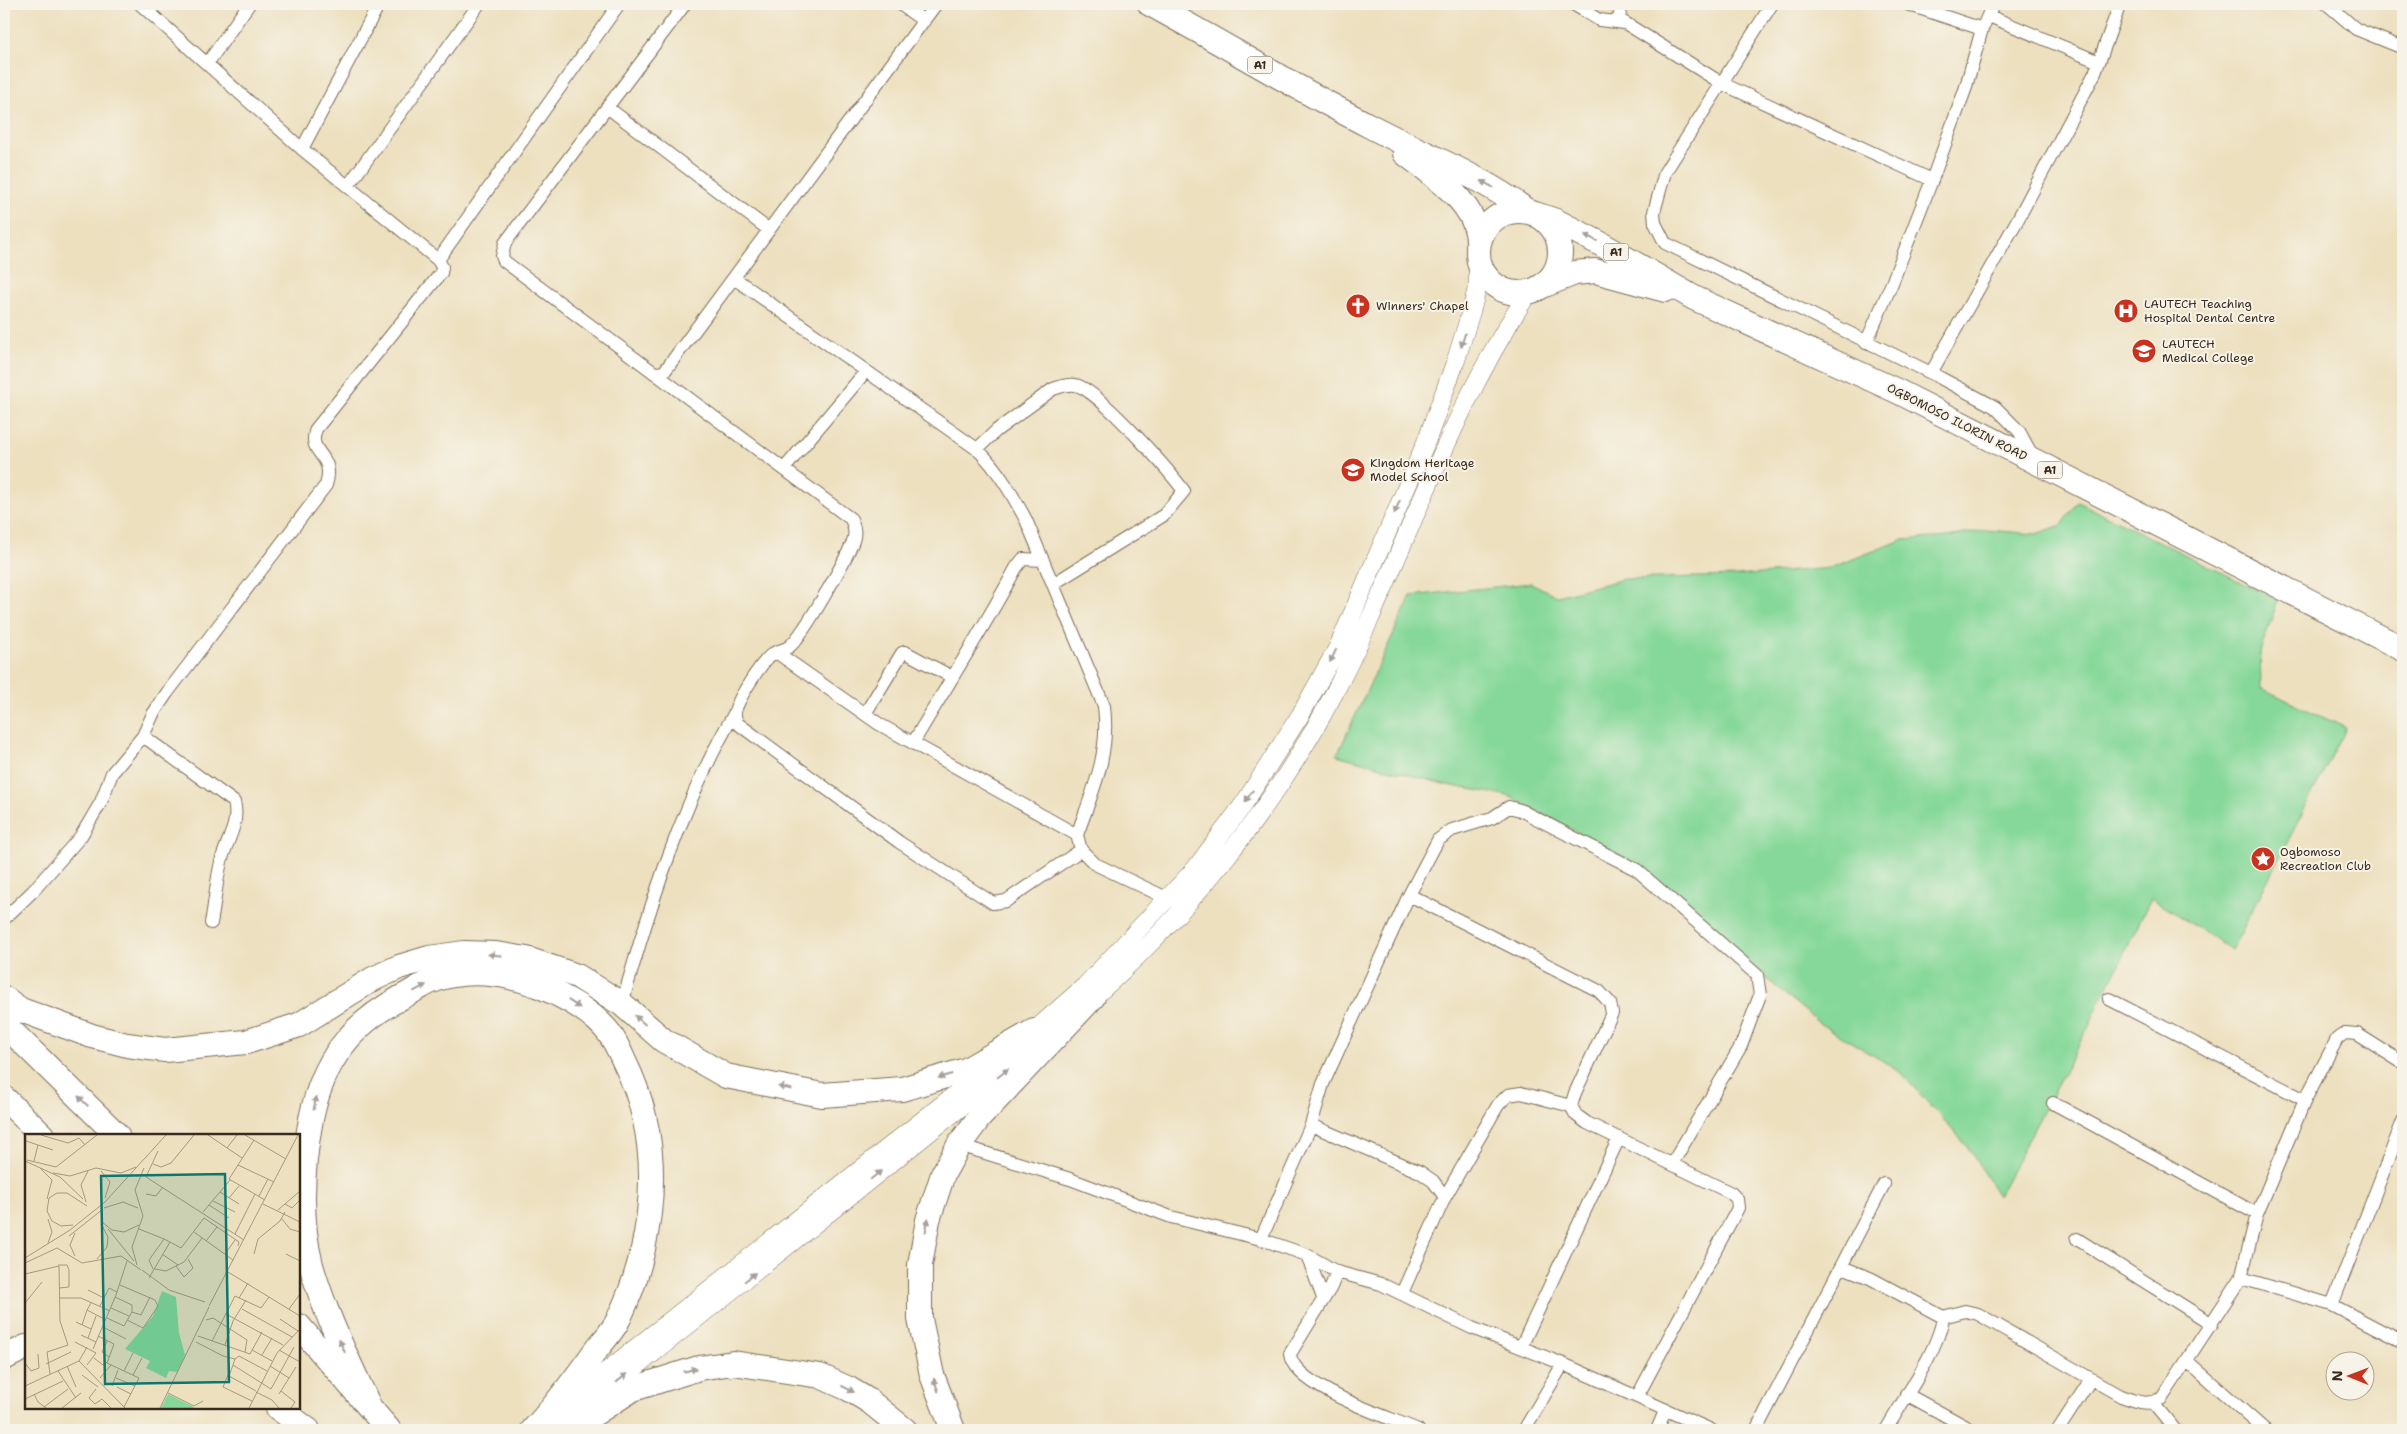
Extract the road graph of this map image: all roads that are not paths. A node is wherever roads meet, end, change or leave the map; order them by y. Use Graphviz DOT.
graph roads {
  1 [pos="140,4"];
  2 [pos="249,4"];
  3 [pos="379,4"];
  4 [pos="479,4"];
  5 [pos="619,4"];
  6 [pos="684,4"];
  7 [pos="900,4"];
  8 [pos="936,4"];
  9 [pos="1150,4"];
  10 [pos="1573,4"];
  11 [pos="1621,4"];
  12 [pos="1772,4"];
  13 [pos="1907,4"];
  14 [pos="2120,4"];
  15 [pos="2327,4"];
  16 [pos="1991,10"];
  17 [pos="924,21"];
  18 [pos="1619,22"];
  19 [pos="1982,29"];
  20 [pos="2403,48"];
  21 [pos="2099,62"];
  22 [pos="207,64"];
  23 [pos="1723,84"];
  24 [pos="607,107"];
  25 [pos="1370,126"];
  26 [pos="302,149"];
  27 [pos="1932,180"];
  28 [pos="348,186"];
  29 [pos="1531,213"];
  30 [pos="769,230"];
  31 [pos="1478,253"];
  32 [pos="438,260"];
  33 [pos="734,278"];
  34 [pos="1536,289"];
  35 [pos="1694,298"];
  36 [pos="1866,343"];
  37 [pos="866,371"];
  38 [pos="657,373"];
  39 [pos="1932,373"];
  40 [pos="977,449"];
  41 [pos="2036,463"];
  42 [pos="784,469"];
  43 [pos="1043,560"];
  44 [pos="1053,584"];
  45 [pos="1356,602"];
  46 [pos="1372,611"];
  47 [pos="2403,649"];
  48 [pos="776,652"];
  49 [pos="952,677"];
  50 [pos="734,714"];
  51 [pos="865,714"];
  52 [pos="1301,714"];
  53 [pos="1317,724"];
  54 [pos="143,736"];
  55 [pos="913,743"];
  56 [pos="1077,835"];
  57 [pos="1081,850"];
  58 [pos="1409,895"];
  59 [pos="1176,902"];
  60 [pos="4,919"];
  61 [pos="212,923"];
  62 [pos="1093,997"];
  63 [pos="4,998"];
  64 [pos="2109,1000"];
  65 [pos="622,1004"];
  66 [pos="4,1024"];
  67 [pos="1034,1031"];
  68 [pos="2403,1063"];
  69 [pos="4,1098"];
  70 [pos="2305,1100"];
  71 [pos="2053,1103"];
  72 [pos="1571,1106"];
  73 [pos="2403,1122"];
  74 [pos="1311,1125"];
  75 [pos="41,1134"];
  76 [pos="116,1134"];
  77 [pos="1619,1138"];
  78 [pos="959,1146"];
  79 [pos="1672,1164"];
  80 [pos="1884,1184"];
  81 [pos="1445,1197"];
  82 [pos="2257,1214"];
  83 [pos="1261,1239"];
  84 [pos="2076,1239"];
  85 [pos="1308,1255"];
  86 [pos="1842,1267"];
  87 [pos="1337,1272"];
  88 [pos="2240,1278"];
  89 [pos="1402,1294"];
  90 [pos="1323,1298"];
  91 [pos="2332,1305"];
  92 [pos="1943,1317"];
  93 [pos="2212,1324"];
  94 [pos="300,1327"];
  95 [pos="2403,1342"];
  96 [pos="25,1348"];
  97 [pos="1521,1348"];
  98 [pos="4,1358"];
  99 [pos="2187,1361"];
  100 [pos="1563,1364"];
  101 [pos="2091,1379"];
  102 [pos="1906,1394"];
  103 [pos="1637,1397"];
  104 [pos="2153,1403"];
  105 [pos="369,1406"];
  106 [pos="279,1409"];
  107 [pos="300,1409"];
  108 [pos="1665,1411"];
  109 [pos="1404,1427"];
  110 [pos="308,1430"];
  111 [pos="317,1430"];
  112 [pos="389,1430"];
  113 [pos="533,1430"];
  114 [pos="557,1430"];
  115 [pos="569,1430"];
  116 [pos="905,1430"];
  117 [pos="953,1430"];
  118 [pos="1418,1430"];
  119 [pos="1524,1430"];
  120 [pos="1657,1430"];
  121 [pos="1711,1430"];
  122 [pos="1756,1430"];
  123 [pos="1886,1430"];
  124 [pos="1972,1430"];
  125 [pos="2058,1430"];
  126 [pos="2176,1430"];
  127 [pos="2265,1430"];
  1 -- 22 [label="street"];
  2 -- 22 [label="street"];
  3 -- 26 [label="street"];
  4 -- 28 [label="street"];
  5 -- 32 [label="street"];
  6 -- 24 [label="street"];
  7 -- 17 [label="street"];
  8 -- 17 [label="street"];
  9 -- 25 [label="highway, A1"];
  10 -- 18 [label="street"];
  11 -- 18 [label="street"];
  12 -- 23 [label="street"];
  13 -- 19 [label="street"];
  14 -- 21 [label="street"];
  15 -- 20 [label="street"];
  16 -- 19 [label="street"];
  16 -- 21 [label="street"];
  17 -- 30 [label="street"];
  18 -- 23 [label="street"];
  19 -- 27 [label="street"];
  21 -- 39 [label="street"];
  22 -- 26 [label="street"];
  23 -- 27 [label="street"];
  23 -- 36 [label="street"];
  24 -- 30 [label="street"];
  24 -- 38 [label="street"];
  29 -- 25 [label="highway, A1, one-way"];
  25 -- 31 [label="highway, A1"];
  26 -- 28 [label="street"];
  27 -- 36 [label="street"];
  28 -- 32 [label="street"];
  29 -- 31 [label="highway"];
  29 -- 34 [label="highway"];
  35 -- 29 [label="highway, A1, one-way"];
  30 -- 33 [label="street"];
  31 -- 34 [label="highway"];
  31 -- 45 [label="street, one-way"];
  32 -- 54 [label="street"];
  33 -- 37 [label="street"];
  33 -- 38 [label="street"];
  34 -- 35 [label="highway, A1"];
  34 -- 46 [label="street"];
  35 -- 41 [label="highway, OGBOMOSO ILORIN ROAD / A1"];
  36 -- 39 [label="street"];
  37 -- 40 [label="street"];
  37 -- 42 [label="street"];
  38 -- 42 [label="street"];
  39 -- 41 [label="street"];
  40 -- 43 [label="street"];
  40 -- 44 [label="street"];
  41 -- 47 [label="highway, OGBOMOSO ILORIN ROAD / A1"];
  42 -- 48 [label="street"];
  43 -- 44 [label="street"];
  43 -- 49 [label="street"];
  44 -- 56 [label="street"];
  45 -- 46 [label="street"];
  45 -- 52 [label="street, one-way"];
  46 -- 53 [label="street"];
  48 -- 50 [label="street"];
  48 -- 51 [label="street"];
  49 -- 51 [label="street"];
  49 -- 55 [label="street"];
  50 -- 57 [label="street"];
  50 -- 65 [label="street"];
  51 -- 55 [label="street"];
  52 -- 53 [label="street"];
  52 -- 59 [label="street, one-way"];
  53 -- 59 [label="street"];
  54 -- 60 [label="street"];
  54 -- 61 [label="street"];
  55 -- 56 [label="street"];
  56 -- 57 [label="street"];
  57 -- 59 [label="street"];
  58 -- 72 [label="street"];
  58 -- 74 [label="street"];
  58 -- 79 [label="street"];
  59 -- 62 [label="street"];
  59 -- 67 [label="street"];
  62 -- 78 [label="highway"];
  114 -- 62 [label="street, one-way"];
  65 -- 63 [label="highway, one-way"];
  64 -- 70 [label="street"];
  67 -- 65 [label="highway, one-way"];
  76 -- 66 [label="highway, one-way"];
  67 -- 113 [label="street"];
  68 -- 70 [label="street"];
  69 -- 75 [label="highway"];
  70 -- 82 [label="street"];
  71 -- 82 [label="street"];
  72 -- 77 [label="street"];
  72 -- 81 [label="street"];
  73 -- 91 [label="street"];
  74 -- 81 [label="street"];
  74 -- 83 [label="street"];
  77 -- 79 [label="street"];
  77 -- 97 [label="street"];
  78 -- 83 [label="street"];
  117 -- 78 [label="highway, one-way"];
  79 -- 103 [label="street"];
  80 -- 86 [label="street"];
  81 -- 89 [label="street"];
  82 -- 88 [label="street"];
  83 -- 85 [label="street"];
  84 -- 93 [label="street"];
  85 -- 87 [label="street"];
  85 -- 90 [label="street"];
  86 -- 92 [label="street"];
  86 -- 122 [label="street"];
  87 -- 89 [label="street"];
  87 -- 90 [label="street"];
  88 -- 91 [label="street"];
  88 -- 93 [label="street"];
  89 -- 97 [label="street"];
  90 -- 109 [label="street"];
  91 -- 95 [label="street"];
  92 -- 101 [label="street"];
  92 -- 102 [label="street"];
  93 -- 99 [label="street"];
  94 -- 105 [label="highway"];
  96 -- 98 [label="highway"];
  97 -- 100 [label="street"];
  99 -- 104 [label="street"];
  99 -- 127 [label="street"];
  100 -- 103 [label="street"];
  100 -- 119 [label="street"];
  101 -- 104 [label="street"];
  101 -- 125 [label="street"];
  102 -- 123 [label="street"];
  102 -- 124 [label="street"];
  103 -- 108 [label="street"];
  104 -- 126 [label="street"];
  105 -- 112 [label="highway"];
  105 -- 113 [label="highway, one-way"];
  106 -- 110 [label="highway"];
  107 -- 111 [label="highway"];
  108 -- 120 [label="street"];
  108 -- 121 [label="street"];
  109 -- 118 [label="street"];
  115 -- 116 [label="highway, one-way"];
}
